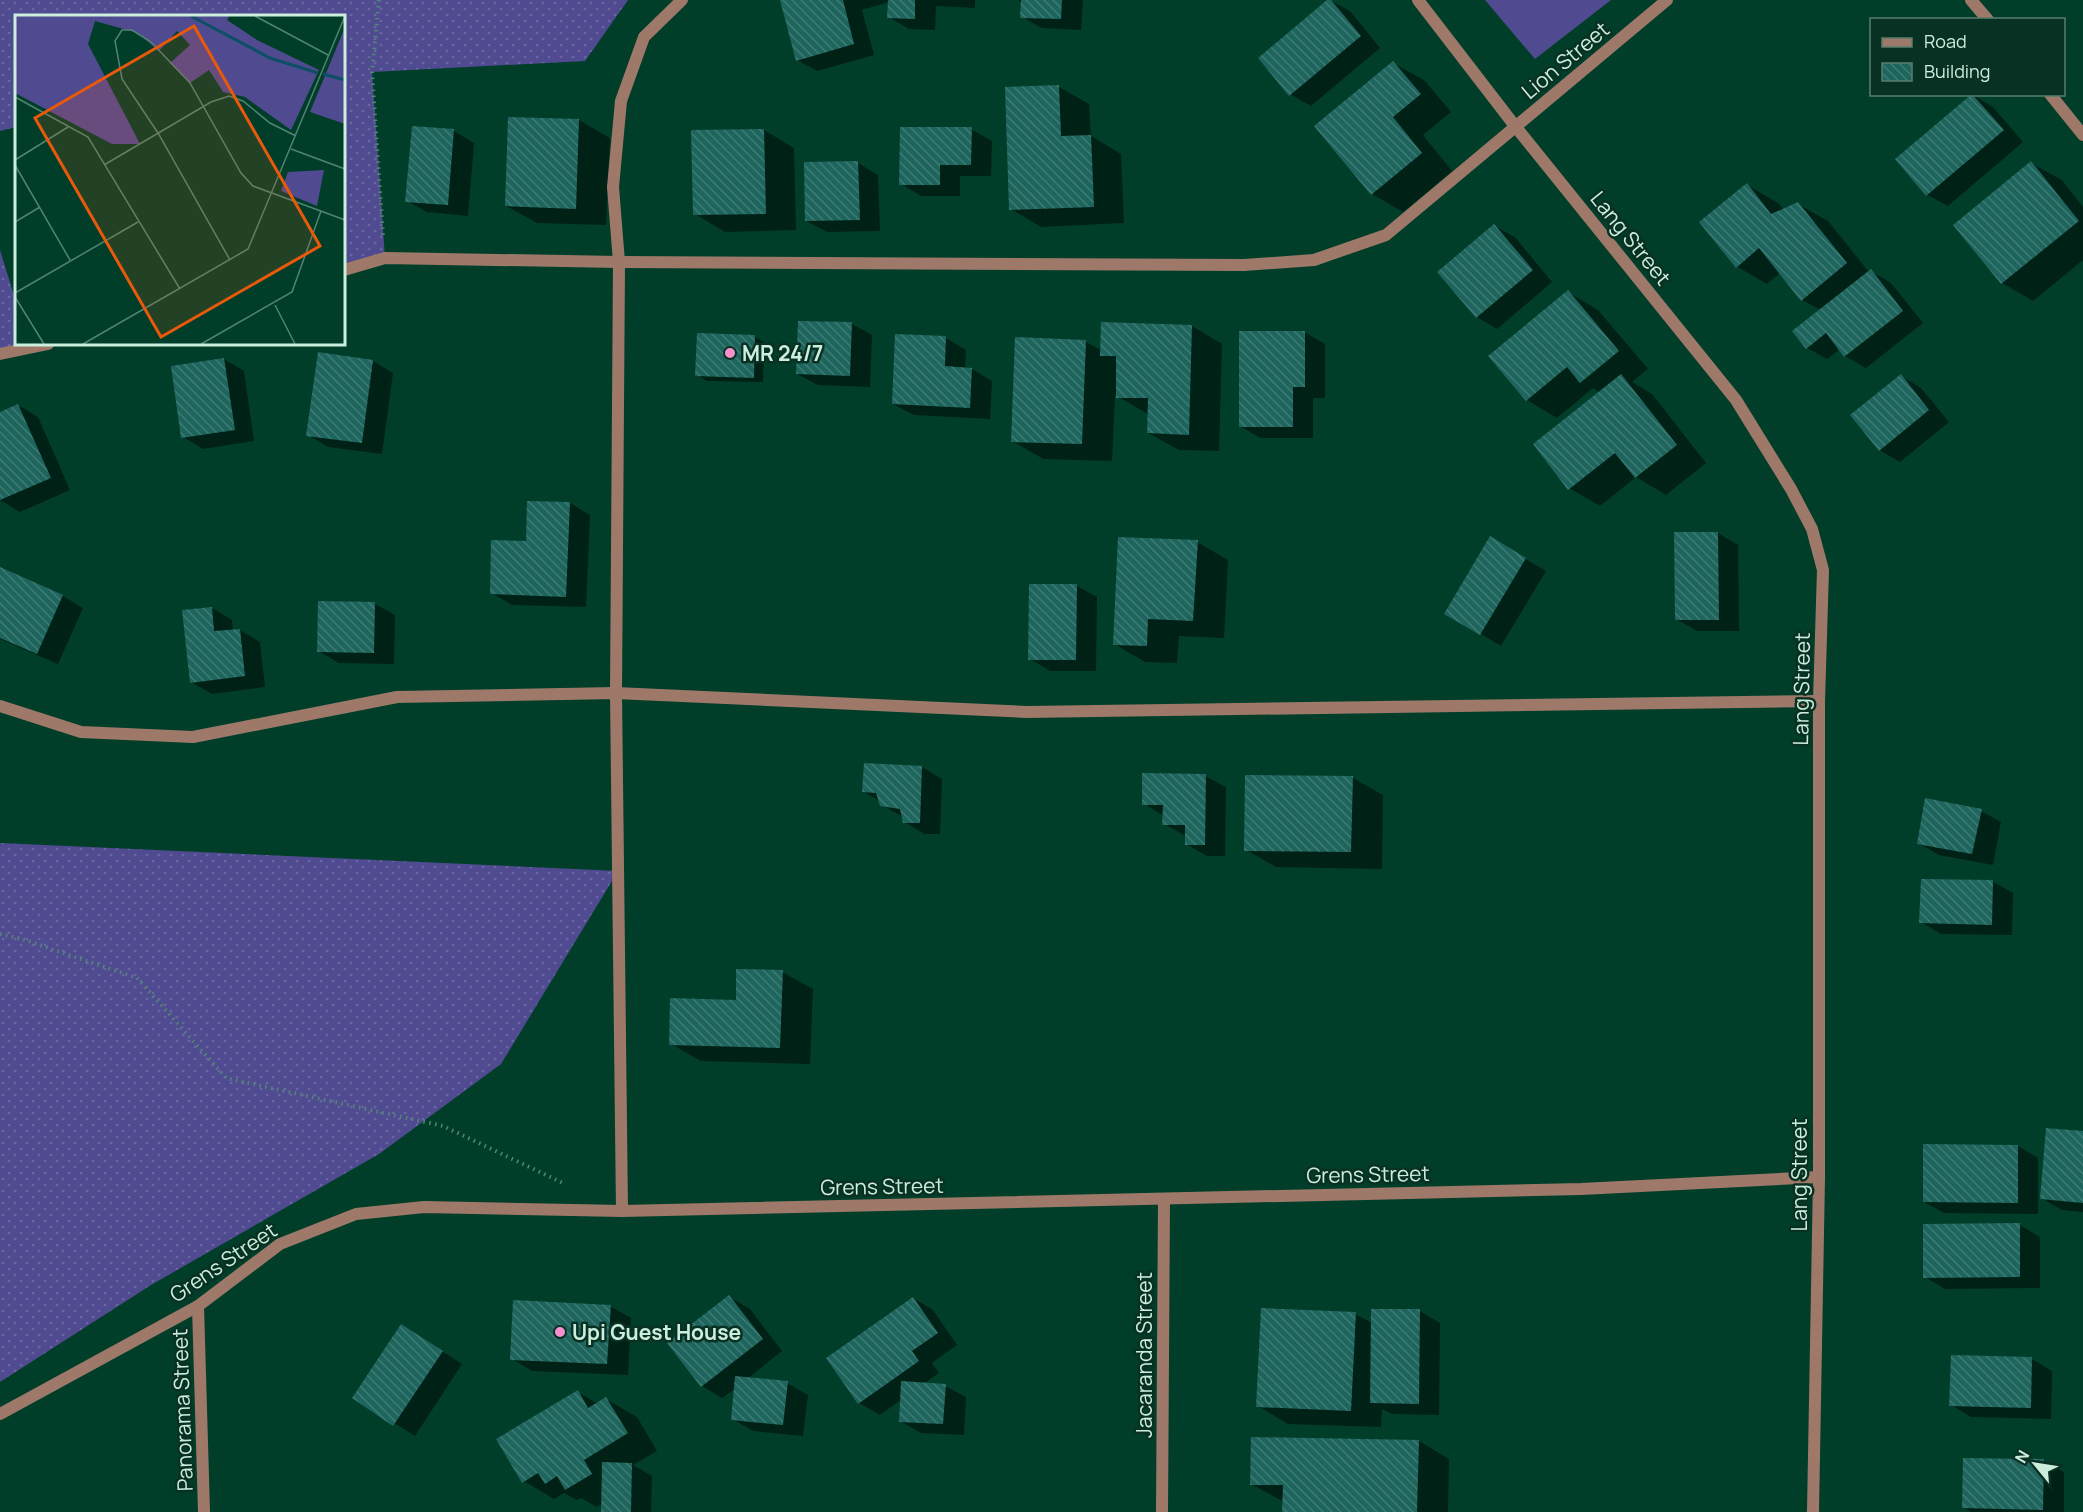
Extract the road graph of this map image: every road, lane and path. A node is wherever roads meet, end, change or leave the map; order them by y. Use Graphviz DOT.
graph roads {
  1 [pos="379,0"];
  2 [pos="682,0"];
  3 [pos="1418,0"];
  4 [pos="1667,0"];
  5 [pos="1971,0"];
  6 [pos="1986,18"];
  7 [pos="2052,96"];
  8 [pos="1515,126"];
  9 [pos="2083,135"];
  10 [pos="385,258"];
  11 [pos="619,262"];
  12 [pos="345,270"];
  13 [pos="43,345"];
  14 [pos="0,354"];
  15 [pos="616,693"];
  16 [pos="1819,701"];
  17 [pos="0,706"];
  18 [pos="0,934"];
  19 [pos="1819,1177"];
  20 [pos="570,1186"];
  21 [pos="1164,1199"];
  22 [pos="622,1211"];
  23 [pos="198,1306"];
  24 [pos="0,1414"];
  25 [pos="204,1512"];
  26 [pos="1162,1512"];
  27 [pos="1813,1512"];
  1 -- 10 [label="path"];
  2 -- 11 [label="street"];
  3 -- 8 [label="street, Lang Street"];
  4 -- 8 [label="street, Lion Street"];
  5 -- 6 [label="street"];
  7 -- 9 [label="street"];
  8 -- 11 [label="street, Lion Street"];
  8 -- 16 [label="street, Lang Street"];
  10 -- 11 [label="street, Lion Street"];
  10 -- 12 [label="street, Lion Street"];
  11 -- 15 [label="street"];
  13 -- 14 [label="street"];
  15 -- 16 [label="street"];
  15 -- 17 [label="street"];
  15 -- 22 [label="street"];
  16 -- 19 [label="street, Lang Street"];
  18 -- 20 [label="path"];
  19 -- 21 [label="street, Grens Street"];
  19 -- 27 [label="street, Lang Street"];
  21 -- 22 [label="street, Grens Street"];
  21 -- 26 [label="street, Jacaranda Street"];
  22 -- 23 [label="street, Grens Street"];
  23 -- 24 [label="street, Grens Street"];
  23 -- 25 [label="street, Panorama Street"];
}
